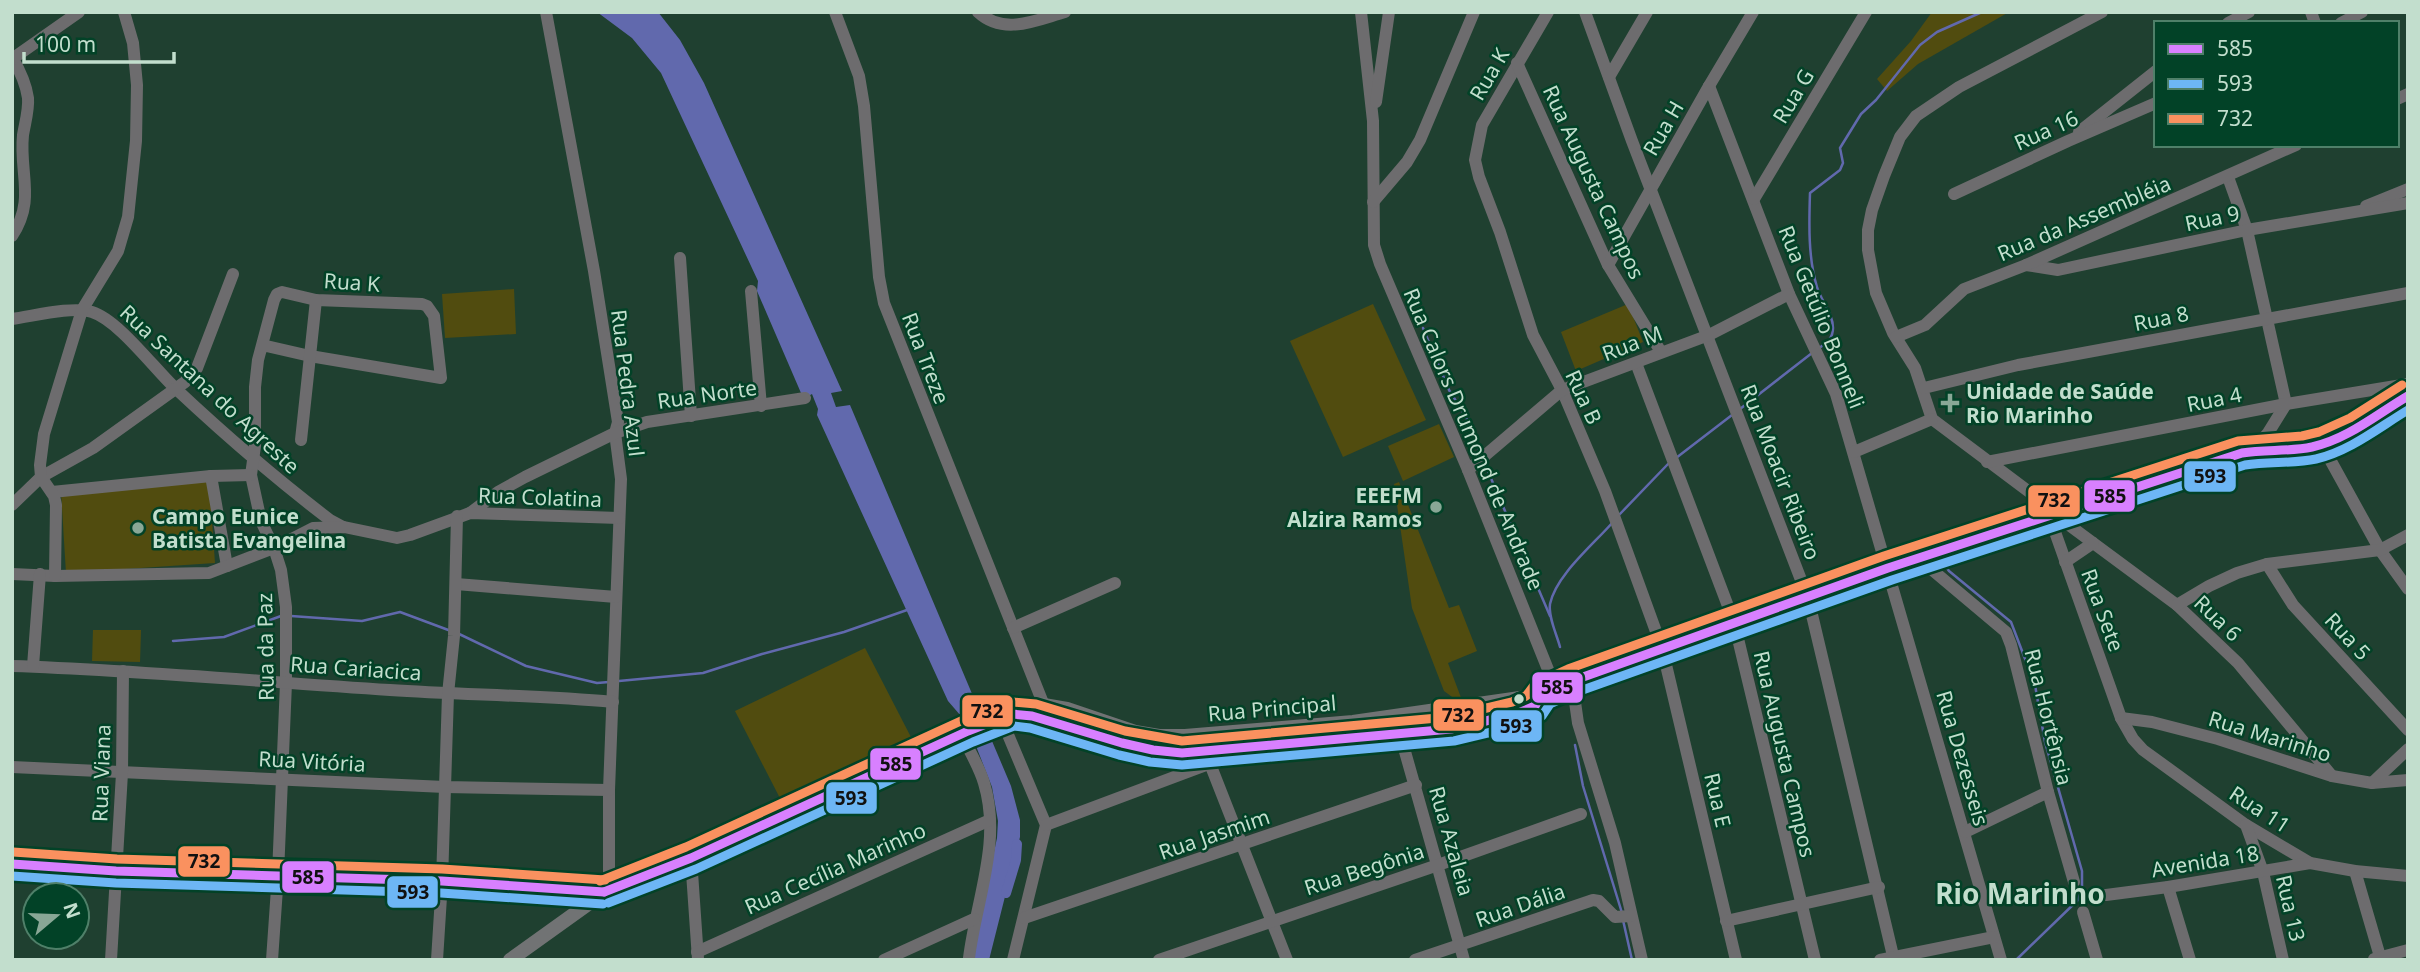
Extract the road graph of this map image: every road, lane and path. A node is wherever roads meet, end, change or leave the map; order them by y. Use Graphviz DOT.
graph roads {
  1 [pos="79,12"];
  2 [pos="124,12"];
  3 [pos="546,12"];
  4 [pos="835,12"];
  5 [pos="978,12"];
  6 [pos="1065,12"];
  7 [pos="1361,12"];
  8 [pos="1389,12"];
  9 [pos="1474,12"];
  10 [pos="1548,12"];
  11 [pos="1585,12"];
  12 [pos="1647,12"];
  13 [pos="1753,12"];
  14 [pos="1866,12"];
  15 [pos="2102,12"];
  16 [pos="2249,12"];
  17 [pos="2362,12"];
  18 [pos="2232,21"];
  19 [pos="2344,21"];
  20 [pos="13,58"];
  21 [pos="1517,63"];
  22 [pos="2154,73"];
  23 [pos="1609,77"];
  24 [pos="1709,86"];
  25 [pos="2154,104"];
  26 [pos="1373,121"];
  27 [pos="18,140"];
  28 [pos="2068,141"];
  29 [pos="2292,147"];
  30 [pos="1475,160"];
  31 [pos="2228,177"];
  32 [pos="1650,189"];
  33 [pos="2408,189"];
  34 [pos="1954,194"];
  35 [pos="1754,200"];
  36 [pos="1373,202"];
  37 [pos="2408,203"];
  38 [pos="2353,211"];
  39 [pos="2247,230"];
  40 [pos="12,236"];
  41 [pos="680,258"];
  42 [pos="1608,265"];
  43 [pos="2025,265"];
  44 [pos="233,274"];
  45 [pos="751,291"];
  46 [pos="2408,293"];
  47 [pos="1789,294"];
  48 [pos="274,300"];
  49 [pos="316,300"];
  50 [pos="82,310"];
  51 [pos="2267,318"];
  52 [pos="12,319"];
  53 [pos="1709,335"];
  54 [pos="1896,337"];
  55 [pos="262,345"];
  56 [pos="1661,352"];
  57 [pos="310,356"];
  58 [pos="1636,363"];
  59 [pos="2408,384"];
  60 [pos="175,388"];
  61 [pos="1924,388"];
  62 [pos="1562,390"];
  63 [pos="2408,396"];
  64 [pos="804,398"];
  65 [pos="2286,404"];
  66 [pos="761,406"];
  67 [pos="691,416"];
  68 [pos="1932,419"];
  69 [pos="615,433"];
  70 [pos="301,440"];
  71 [pos="2322,444"];
  72 [pos="2253,450"];
  73 [pos="1854,452"];
  74 [pos="254,459"];
  75 [pos="1987,462"];
  76 [pos="1468,470"];
  77 [pos="251,475"];
  78 [pos="211,476"];
  79 [pos="41,477"];
  80 [pos="52,492"];
  81 [pos="12,505"];
  82 [pos="470,513"];
  83 [pos="2051,515"];
  84 [pos="457,516"];
  85 [pos="620,518"];
  86 [pos="344,527"];
  87 [pos="2408,535"];
  88 [pos="2093,544"];
  89 [pos="274,548"];
  90 [pos="2380,550"];
  91 [pos="1918,558"];
  92 [pos="2065,562"];
  93 [pos="2267,564"];
  94 [pos="228,566"];
  95 [pos="1888,568"];
  96 [pos="40,574"];
  97 [pos="12,575"];
  98 [pos="55,576"];
  99 [pos="1115,583"];
  100 [pos="456,584"];
  101 [pos="2408,589"];
  102 [pos="616,597"];
  103 [pos="1808,598"];
  104 [pos="2177,605"];
  105 [pos="1734,622"];
  106 [pos="1013,628"];
  107 [pos="1662,649"];
  108 [pos="12,666"];
  109 [pos="33,666"];
  110 [pos="123,670"];
  111 [pos="286,683"];
  112 [pos="1563,684"];
  113 [pos="448,694"];
  114 [pos="1541,695"];
  115 [pos="613,702"];
  116 [pos="1043,703"];
  117 [pos="1001,718"];
  118 [pos="2121,718"];
  119 [pos="1042,719"];
  120 [pos="2408,730"];
  121 [pos="965,733"];
  122 [pos="1400,734"];
  123 [pos="2408,749"];
  124 [pos="1207,758"];
  125 [pos="12,767"];
  126 [pos="122,774"];
  127 [pos="2332,776"];
  128 [pos="281,779"];
  129 [pos="2408,780"];
  130 [pos="2372,783"];
  131 [pos="1416,785"];
  132 [pos="445,787"];
  133 [pos="609,790"];
  134 [pos="2048,792"];
  135 [pos="1581,814"];
  136 [pos="990,820"];
  137 [pos="1046,825"];
  138 [pos="2246,825"];
  139 [pos="1965,832"];
  140 [pos="1240,846"];
  141 [pos="691,858"];
  142 [pos="2310,863"];
  143 [pos="12,864"];
  144 [pos="1438,865"];
  145 [pos="116,871"];
  146 [pos="2355,871"];
  147 [pos="2263,872"];
  148 [pos="278,874"];
  149 [pos="2408,876"];
  150 [pos="442,881"];
  151 [pos="2074,882"];
  152 [pos="1879,887"];
  153 [pos="2168,887"];
  154 [pos="606,891"];
  155 [pos="2106,895"];
  156 [pos="1801,903"];
  157 [pos="2083,912"];
  158 [pos="1626,917"];
  159 [pos="1024,918"];
  160 [pos="974,919"];
  161 [pos="1272,920"];
  162 [pos="1726,920"];
  163 [pos="1994,937"];
  164 [pos="1460,945"];
  165 [pos="2408,950"];
  166 [pos="531,953"];
  167 [pos="698,956"];
  168 [pos="969,958"];
  169 [pos="1894,958"];
  170 [pos="2378,959"];
  171 [pos="111,960"];
  172 [pos="272,960"];
  173 [pos="437,960"];
  174 [pos="510,960"];
  175 [pos="884,960"];
  176 [pos="1013,960"];
  177 [pos="1159,960"];
  178 [pos="1287,960"];
  179 [pos="1415,960"];
  180 [pos="1464,960"];
  181 [pos="1642,960"];
  182 [pos="1736,960"];
  183 [pos="1815,960"];
  184 [pos="1880,960"];
  185 [pos="2001,960"];
  186 [pos="2098,960"];
  187 [pos="2190,960"];
  188 [pos="2283,960"];
  1 -- 20 [label="street"];
  2 -- 50 [label="street"];
  3 -- 69 [label="street, Rua Pedra Azul"];
  4 -- 106 [label="street, Rua Treze"];
  5 -- 6 [label="street"];
  7 -- 26 [label="street"];
  8 -- 26 [label="street"];
  9 -- 36 [label="street"];
  10 -- 21 [label="street, Rua K"];
  11 -- 23 [label="street, Rua Moacir Ribeiro"];
  12 -- 23 [label="street"];
  13 -- 24 [label="street, Rua H"];
  14 -- 35 [label="street, Rua G"];
  15 -- 54 [label="street"];
  16 -- 18 [label="street"];
  17 -- 19 [label="street"];
  20 -- 27 [label="street"];
  21 -- 30 [label="street, Rua K"];
  21 -- 42 [label="street, Rua Augusta Campos"];
  22 -- 28 [label="street"];
  23 -- 32 [label="street, Rua Moacir Ribeiro"];
  24 -- 32 [label="street, Rua H"];
  24 -- 35 [label="street, Rua Getúlio Bonneli"];
  25 -- 28 [label="street, Rua 16"];
  26 -- 36 [label="street, Rua Calors Drumond de Andrade"];
  27 -- 40 [label="street"];
  28 -- 34 [label="street, Rua 16"];
  29 -- 31 [label="street, Rua da Assembléia"];
  30 -- 62 [label="street, Rua B"];
  31 -- 39 [label="street"];
  31 -- 43 [label="street, Rua da Assembléia"];
  32 -- 42 [label="street, Rua H"];
  32 -- 53 [label="street, Rua Moacir Ribeiro"];
  33 -- 38 [label="street"];
  35 -- 47 [label="street, Rua Getúlio Bonneli"];
  36 -- 76 [label="street, Rua Calors Drumond de Andrade"];
  37 -- 38 [label="street, Rua 9"];
  38 -- 39 [label="street, Rua 9"];
  39 -- 43 [label="street, Rua 9"];
  39 -- 51 [label="street"];
  41 -- 67 [label="street"];
  42 -- 56 [label="street, Rua Augusta Campos"];
  43 -- 54 [label="street, Rua da Assembléia"];
  44 -- 60 [label="street"];
  45 -- 66 [label="street"];
  46 -- 51 [label="street, Rua 8"];
  47 -- 53 [label="street, Rua M"];
  47 -- 73 [label="street, Rua Getúlio Bonneli"];
  48 -- 49 [label="street, Rua K"];
  48 -- 55 [label="street, Rua da Paz"];
  49 -- 57 [label="street"];
  49 -- 57 [label="street, Rua K"];
  50 -- 52 [label="street"];
  50 -- 60 [label="street, Rua Santana do Agreste"];
  50 -- 79 [label="street"];
  51 -- 61 [label="street, Rua 8"];
  51 -- 65 [label="street"];
  53 -- 56 [label="street, Rua M"];
  53 -- 103 [label="street, Rua Moacir Ribeiro"];
  54 -- 61 [label="street"];
  55 -- 57 [label="street"];
  55 -- 74 [label="street, Rua da Paz"];
  56 -- 58 [label="street, Rua M"];
  57 -- 70 [label="street"];
  58 -- 62 [label="street, Rua M"];
  58 -- 105 [label="street, Rua Augusta Campos"];
  59 -- 65 [label="street, Rua 4"];
  60 -- 74 [label="street, Rua Santana do Agreste"];
  60 -- 79 [label="street"];
  61 -- 68 [label="street"];
  62 -- 76 [label="street, Rua M"];
  62 -- 107 [label="street, Rua B"];
  63 -- 71 [label="main road, Rua Principal"];
  64 -- 66 [label="street, Rua Norte"];
  65 -- 72 [label="street"];
  65 -- 75 [label="street, Rua 4"];
  66 -- 67 [label="street, Rua Norte"];
  67 -- 69 [label="street, Rua Norte"];
  68 -- 73 [label="street"];
  68 -- 75 [label="street"];
  69 -- 82 [label="street, Rua Norte"];
  69 -- 85 [label="street, Rua Pedra Azul"];
  71 -- 72 [label="main road, Rua Principal"];
  71 -- 90 [label="street"];
  72 -- 83 [label="main road, Rua Principal"];
  73 -- 95 [label="street, Rua Getúlio Bonneli"];
  74 -- 77 [label="street, Rua da Paz"];
  74 -- 86 [label="street, Rua Santana do Agreste"];
  75 -- 83 [label="street"];
  76 -- 112 [label="street, Rua Calors Drumond de Andrade"];
  77 -- 78 [label="street"];
  77 -- 89 [label="street, Rua da Paz"];
  78 -- 80 [label="street"];
  78 -- 94 [label="street"];
  79 -- 80 [label="street"];
  79 -- 81 [label="street"];
  80 -- 98 [label="street"];
  82 -- 84 [label="street, Rua Colatina"];
  82 -- 85 [label="street, Rua Colatina"];
  83 -- 88 [label="street, Rua 6"];
  83 -- 91 [label="main road, Rua Principal"];
  83 -- 92 [label="street, Rua Sete"];
  84 -- 86 [label="street, Rua Colatina"];
  84 -- 100 [label="street"];
  85 -- 102 [label="street, Rua Pedra Azul"];
  86 -- 89 [label="street, Rua Colatina"];
  87 -- 90 [label="street"];
  88 -- 92 [label="street"];
  88 -- 104 [label="street, Rua 6"];
  89 -- 94 [label="street, Rua Colatina"];
  89 -- 111 [label="street, Rua da Paz"];
  90 -- 93 [label="street"];
  90 -- 101 [label="street"];
  91 -- 95 [label="main road, Rua Principal"];
  91 -- 134 [label="street, Rua Hortênsia"];
  92 -- 118 [label="street, Rua Sete"];
  93 -- 104 [label="street"];
  93 -- 120 [label="street, Rua 5"];
  94 -- 98 [label="street, Rua Colatina"];
  95 -- 103 [label="main road, Rua Principal"];
  95 -- 139 [label="street, Rua Dezesseis"];
  96 -- 97 [label="street, Rua Colatina"];
  96 -- 98 [label="street, Rua Colatina"];
  96 -- 109 [label="street"];
  99 -- 106 [label="street"];
  100 -- 102 [label="street"];
  100 -- 113 [label="street"];
  102 -- 115 [label="street, Rua Pedra Azul"];
  103 -- 105 [label="main road, Rua Principal"];
  103 -- 152 [label="street, Rua Moacir Ribeiro"];
  104 -- 127 [label="street, Rua 6"];
  105 -- 107 [label="main road, Rua Principal"];
  105 -- 156 [label="street, Rua Augusta Campos"];
  106 -- 116 [label="street, Rua Treze"];
  107 -- 112 [label="main road, Rua Principal"];
  107 -- 162 [label="street, Rua E"];
  108 -- 109 [label="street, Rua Cariacica"];
  109 -- 110 [label="street, Rua Cariacica"];
  110 -- 111 [label="street, Rua Cariacica"];
  110 -- 126 [label="street, Rua Viana"];
  111 -- 113 [label="street, Rua Cariacica"];
  111 -- 128 [label="street, Rua da Paz"];
  112 -- 114 [label="main road, Rua Principal"];
  112 -- 158 [label="street, Rua Calors Drumond de Andrade"];
  113 -- 115 [label="street, Rua Cariacica"];
  113 -- 132 [label="street"];
  114 -- 116 [label="main road, Rua Principal"];
  114 -- 122 [label="main road, Rua Principal"];
  115 -- 133 [label="street, Rua Pedra Azul"];
  116 -- 117 [label="main road"];
  116 -- 119 [label="street"];
  117 -- 119 [label="main road, Rua Principal"];
  117 -- 121 [label="main road"];
  117 -- 137 [label="street"];
  118 -- 127 [label="street, Rua Marinho"];
  118 -- 138 [label="street, Rua 11"];
  119 -- 124 [label="main road, Rua Principal"];
  121 -- 136 [label="street"];
  121 -- 141 [label="main road"];
  122 -- 124 [label="main road, Rua Principal"];
  122 -- 131 [label="street, Rua Azaleia"];
  123 -- 130 [label="street"];
  124 -- 137 [label="street"];
  124 -- 140 [label="street"];
  125 -- 126 [label="street, Rua Vitória"];
  126 -- 128 [label="street, Rua Vitória"];
  126 -- 145 [label="street, Rua Viana"];
  127 -- 130 [label="street, Rua Marinho"];
  128 -- 132 [label="street, Rua Vitória"];
  128 -- 148 [label="street, Rua da Paz"];
  129 -- 130 [label="street, Rua Marinho"];
  131 -- 140 [label="street, Rua Jasmim"];
  131 -- 144 [label="street, Rua Azaleia"];
  132 -- 133 [label="street, Rua Vitória"];
  132 -- 150 [label="street"];
  133 -- 154 [label="street, Rua Pedra Azul"];
  134 -- 139 [label="street"];
  134 -- 151 [label="street, Rua Hortênsia"];
  135 -- 144 [label="street, Rua Begônia"];
  136 -- 160 [label="street"];
  136 -- 167 [label="street, Rua Cecília Marinho"];
  137 -- 159 [label="street"];
  138 -- 142 [label="street, Rua 11"];
  138 -- 147 [label="street, Rua 13"];
  139 -- 163 [label="street, Rua Dezesseis"];
  140 -- 159 [label="street, Rua Jasmim"];
  140 -- 161 [label="street"];
  141 -- 154 [label="main road"];
  141 -- 167 [label="street"];
  142 -- 146 [label="street, Rua 11"];
  142 -- 147 [label="street, Avenida 18"];
  143 -- 145 [label="main road"];
  144 -- 161 [label="street, Rua Begônia"];
  144 -- 164 [label="street, Rua Azaleia"];
  145 -- 148 [label="main road"];
  145 -- 171 [label="street, Rua Viana"];
  146 -- 149 [label="street, Rua 11"];
  146 -- 170 [label="street"];
  147 -- 153 [label="street, Avenida 18"];
  147 -- 188 [label="street, Rua 13"];
  148 -- 150 [label="main road"];
  148 -- 172 [label="street, Rua da Paz"];
  150 -- 154 [label="main road"];
  150 -- 173 [label="street"];
  152 -- 156 [label="street"];
  152 -- 169 [label="street, Rua Moacir Ribeiro"];
  153 -- 155 [label="street, Avenida 18"];
  153 -- 187 [label="street"];
  154 -- 166 [label="main road"];
  156 -- 162 [label="street"];
  156 -- 183 [label="street, Rua Augusta Campos"];
  157 -- 186 [label="street"];
  158 -- 164 [label="street, Rua Dália"];
  158 -- 181 [label="street, Rua Calors Drumond de Andrade"];
  159 -- 176 [label="street"];
  160 -- 168 [label="street"];
  160 -- 175 [label="street"];
  161 -- 177 [label="street, Rua Begônia"];
  161 -- 178 [label="street"];
  162 -- 182 [label="street, Rua E"];
  163 -- 169 [label="street"];
  163 -- 185 [label="street, Rua Dezesseis"];
  164 -- 179 [label="street, Rua Dália"];
  164 -- 180 [label="street, Rua Azaleia"];
  165 -- 170 [label="street"];
  166 -- 174 [label="main road"];
  169 -- 184 [label="street"];
}
